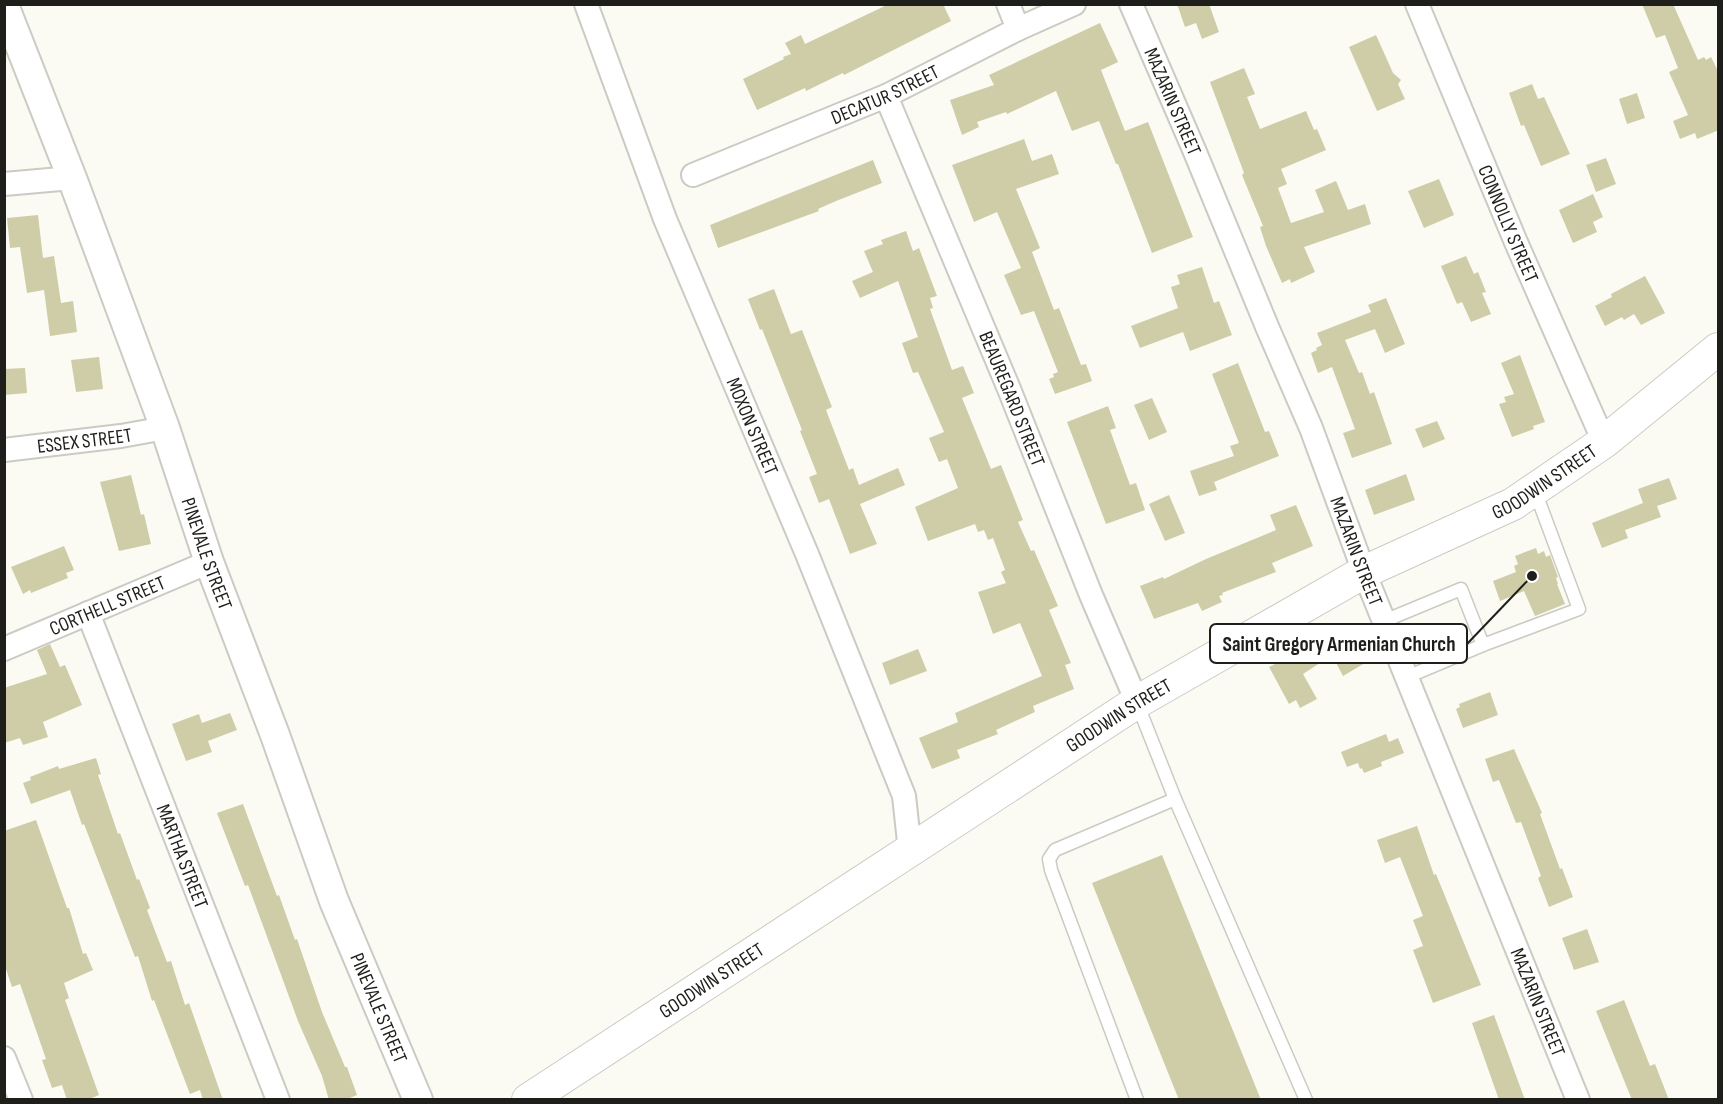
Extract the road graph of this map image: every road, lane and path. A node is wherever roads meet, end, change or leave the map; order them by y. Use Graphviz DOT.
graph roads {
  1 [pos="586,4"];
  2 [pos="1008,4"];
  3 [pos="1074,4"];
  4 [pos="1131,4"];
  5 [pos="1417,4"];
  6 [pos="4,5"];
  7 [pos="1018,29"];
  8 [pos="886,96"];
  9 [pos="693,175"];
  10 [pos="72,178"];
  11 [pos="4,184"];
  12 [pos="1719,349"];
  13 [pos="165,428"];
  14 [pos="1604,442"];
  15 [pos="4,450"];
  16 [pos="1534,490"];
  17 [pos="209,562"];
  18 [pos="1364,572"];
  19 [pos="88,613"];
  20 [pos="1384,621"];
  21 [pos="1483,645"];
  22 [pos="4,649"];
  23 [pos="1407,677"];
  24 [pos="1137,702"];
  25 [pos="1175,799"];
  26 [pos="910,851"];
  27 [pos="4,1058"];
  28 [pos="21,1100"];
  29 [pos="278,1100"];
  30 [pos="418,1100"];
  31 [pos="528,1100"];
  32 [pos="1137,1100"];
  33 [pos="1306,1100"];
  34 [pos="1578,1100"];
  1 -- 26 [label="street, MOXON STREET"];
  2 -- 7 [label="street"];
  3 -- 7 [label="street, DECATUR STREET"];
  4 -- 18 [label="street, MAZARIN STREET"];
  5 -- 14 [label="street, CONNOLLY STREET"];
  6 -- 10 [label="street, PINEVALE STREET"];
  7 -- 8 [label="street, DECATUR STREET"];
  8 -- 9 [label="street, DECATUR STREET"];
  8 -- 24 [label="street, BEAUREGARD STREET"];
  10 -- 11 [label="street"];
  10 -- 13 [label="street, PINEVALE STREET"];
  12 -- 14 [label="main road, GOODWIN STREET"];
  13 -- 15 [label="street, ESSEX STREET"];
  13 -- 17 [label="street, PINEVALE STREET"];
  14 -- 16 [label="main road, GOODWIN STREET"];
  16 -- 18 [label="main road, GOODWIN STREET"];
  16 -- 21 [label="lane"];
  17 -- 19 [label="street, CORTHELL STREET"];
  17 -- 30 [label="street, PINEVALE STREET"];
  18 -- 20 [label="street, MAZARIN STREET"];
  18 -- 24 [label="main road, GOODWIN STREET"];
  19 -- 22 [label="street, CORTHELL STREET"];
  19 -- 29 [label="street, MARTHA STREET"];
  20 -- 21 [label="lane"];
  20 -- 23 [label="street, MAZARIN STREET"];
  21 -- 23 [label="lane"];
  23 -- 34 [label="street, MAZARIN STREET"];
  24 -- 25 [label="lane"];
  24 -- 26 [label="main road, GOODWIN STREET"];
  25 -- 32 [label="lane"];
  25 -- 33 [label="lane"];
  26 -- 31 [label="main road, GOODWIN STREET"];
  27 -- 28 [label="street"];
}
